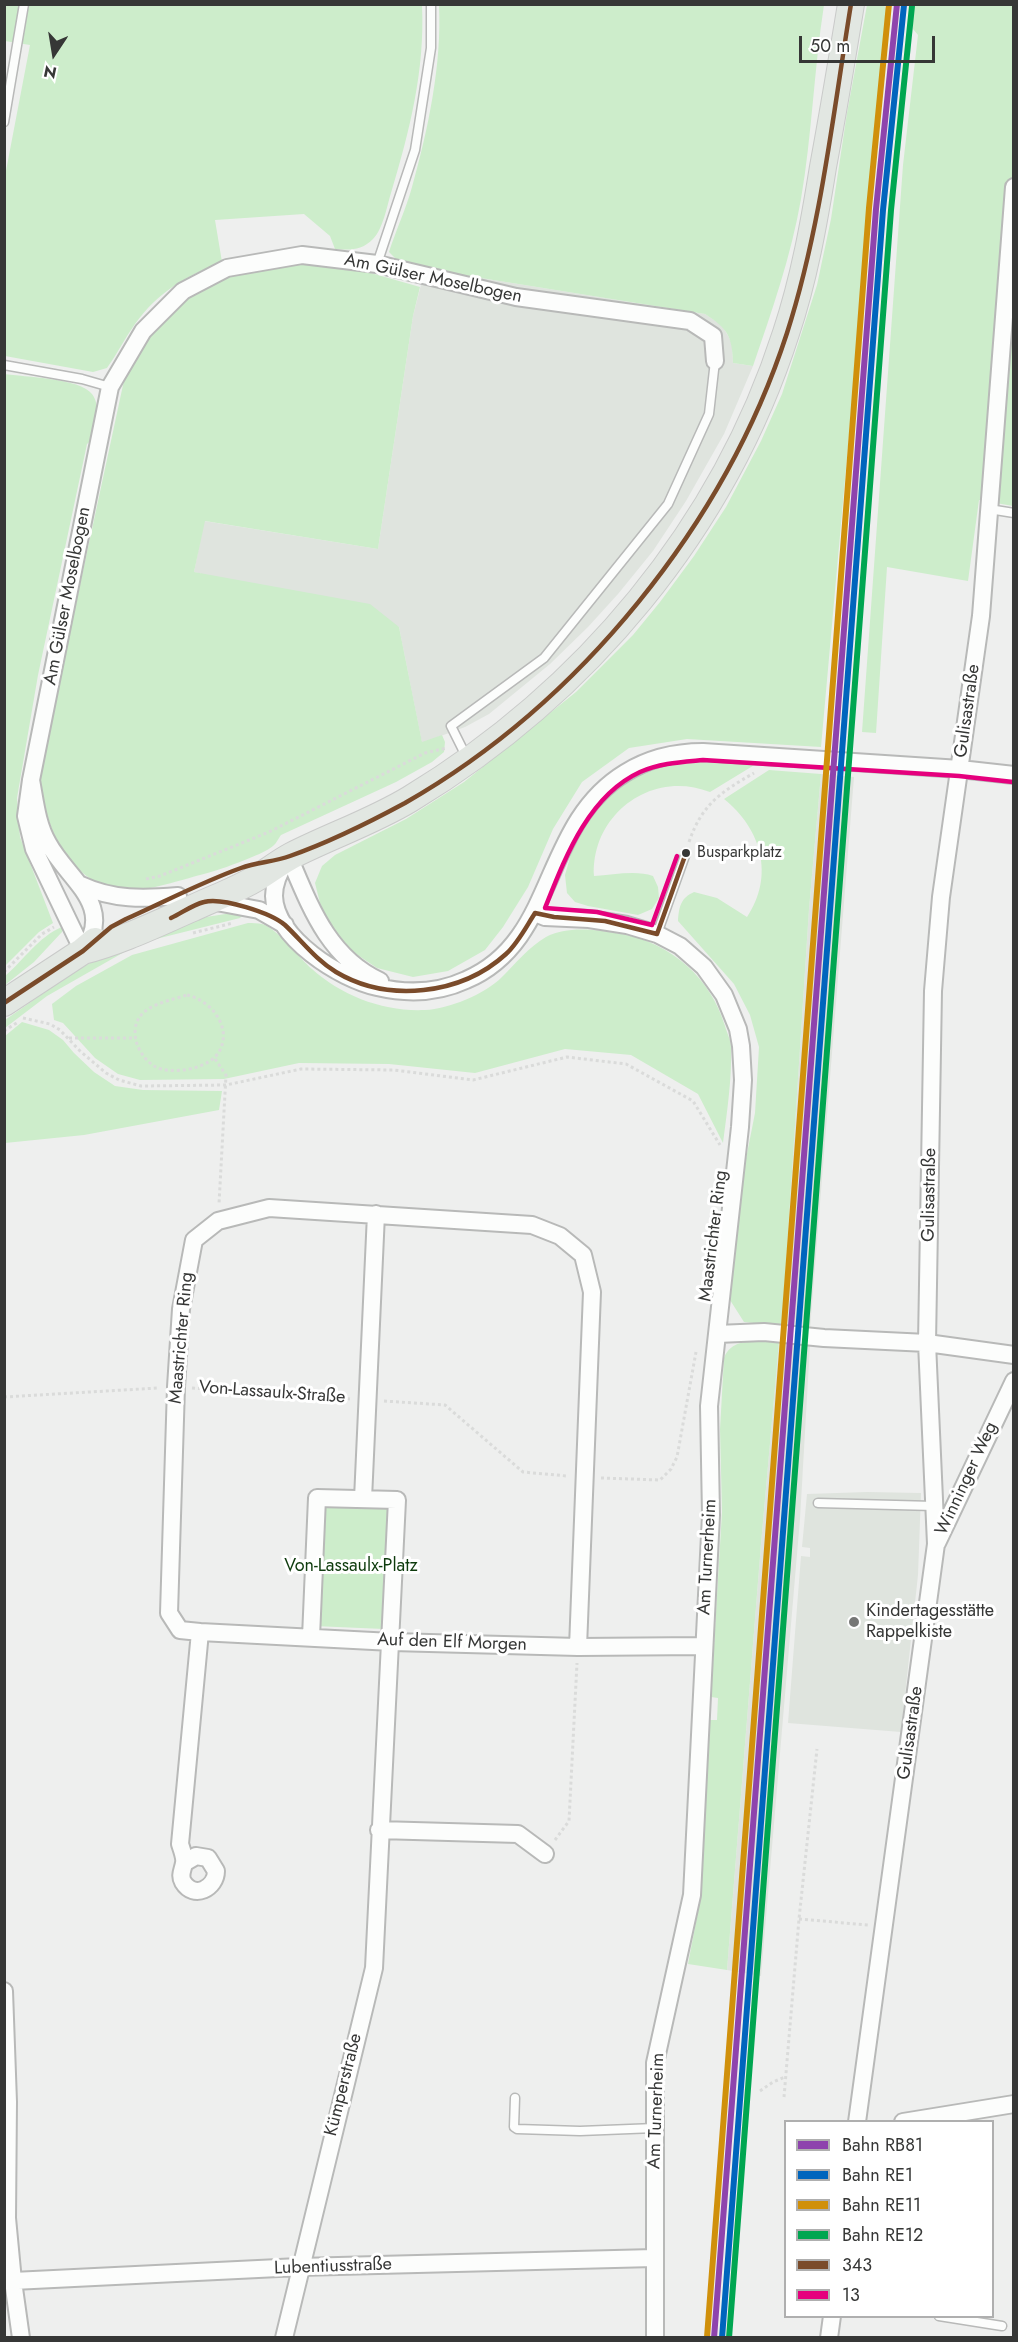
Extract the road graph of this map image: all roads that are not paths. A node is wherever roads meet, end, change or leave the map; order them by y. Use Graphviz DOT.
graph roads {
  1 [pos="24,4"];
  2 [pos="431,4"];
  3 [pos="851,4"];
  4 [pos="4,122"];
  5 [pos="1014,187"];
  6 [pos="376,264"];
  7 [pos="715,361"];
  8 [pos="4,365"];
  9 [pos="110,387"];
  10 [pos="989,509"];
  11 [pos="1014,513"];
  12 [pos="465,754"];
  13 [pos="960,769"];
  14 [pos="1014,775"];
  15 [pos="31,780"];
  16 [pos="686,853"];
  17 [pos="289,857"];
  18 [pos="81,885"];
  19 [pos="178,896"];
  20 [pos="208,901"];
  21 [pos="535,913"];
  22 [pos="285,926"];
  23 [pos="657,934"];
  24 [pos="83,951"];
  25 [pos="403,991"];
  26 [pos="14,1010"];
  27 [pos="375,1214"];
  28 [pos="717,1335"];
  29 [pos="927,1343"];
  30 [pos="1014,1355"];
  31 [pos="1014,1381"];
  32 [pos="363,1499"];
  33 [pos="818,1503"];
  34 [pos="934,1506"];
  35 [pos="936,1544"];
  36 [pos="200,1632"];
  37 [pos="311,1637"];
  38 [pos="392,1642"];
  39 [pos="703,1646"];
  40 [pos="578,1647"];
  41 [pos="379,1830"];
  42 [pos="545,1854"];
  43 [pos="184,1863"];
  44 [pos="4,1991"];
  45 [pos="515,2098"];
  46 [pos="1014,2104"];
  47 [pos="857,2120"];
  48 [pos="910,2120"];
  49 [pos="655,2128"];
  50 [pos="654,2259"];
  51 [pos="300,2267"];
  52 [pos="13,2281"];
  53 [pos="832,2318"];
  54 [pos="952,2318"];
  55 [pos="1002,2326"];
  56 [pos="21,2337"];
  57 [pos="284,2337"];
  58 [pos="655,2337"];
  59 [pos="829,2337"];
  1 -- 4 [label="lane"];
  2 -- 6 [label="lane"];
  3 -- 12 [label="main road"];
  5 -- 10 [label="street, Gulisastraße"];
  6 -- 7 [label="street, Am Gülser Moselbogen"];
  6 -- 9 [label="street, Am Gülser Moselbogen"];
  7 -- 12 [label="lane"];
  8 -- 9 [label="lane"];
  9 -- 15 [label="street, Am Gülser Moselbogen"];
  10 -- 11 [label="lane"];
  10 -- 13 [label="street, Gulisastraße"];
  12 -- 17 [label="main road"];
  13 -- 14 [label="street"];
  13 -- 21 [label="street"];
  13 -- 29 [label="street, Gulisastraße"];
  15 -- 18 [label="street, Am Gülser Moselbogen"];
  15 -- 24 [label="street, Am Gülser Moselbogen"];
  16 -- 23 [label="lane"];
  17 -- 19 [label="main road"];
  17 -- 20 [label="main road"];
  17 -- 22 [label="street"];
  17 -- 25 [label="street"];
  18 -- 19 [label="street, Am Gülser Moselbogen"];
  18 -- 24 [label="street, Am Gülser Moselbogen"];
  19 -- 24 [label="main road"];
  20 -- 22 [label="street"];
  20 -- 24 [label="main road"];
  21 -- 23 [label="street, Am Turnerheim"];
  21 -- 25 [label="street"];
  22 -- 25 [label="street"];
  23 -- 28 [label="street, Am Turnerheim"];
  24 -- 26 [label="main road"];
  27 -- 32 [label="street, Von-Lassaulx-Straße"];
  27 -- 36 [label="street, Maastrichter Ring"];
  27 -- 40 [label="street, Maastrichter Ring"];
  28 -- 29 [label="street"];
  28 -- 39 [label="street, Am Turnerheim"];
  29 -- 30 [label="street"];
  29 -- 34 [label="street, Gulisastraße"];
  31 -- 35 [label="street, Winninger Weg"];
  32 -- 37 [label="street"];
  32 -- 38 [label="street"];
  33 -- 34 [label="lane"];
  34 -- 35 [label="street, Gulisastraße"];
  35 -- 47 [label="street, Gulisastraße"];
  36 -- 37 [label="street, Auf den Elf Morgen"];
  36 -- 43 [label="street"];
  37 -- 38 [label="street, Auf den Elf Morgen"];
  38 -- 40 [label="street, Auf den Elf Morgen"];
  38 -- 41 [label="street, Kümperstraße"];
  39 -- 40 [label="street, Auf den Elf Morgen"];
  39 -- 49 [label="street, Am Turnerheim"];
  41 -- 42 [label="street"];
  41 -- 51 [label="street, Kümperstraße"];
  44 -- 52 [label="street"];
  45 -- 49 [label="lane"];
  46 -- 48 [label="street"];
  49 -- 50 [label="street, Am Turnerheim"];
  50 -- 51 [label="street, Lubentiusstraße"];
  50 -- 58 [label="street, Am Turnerheim"];
  51 -- 52 [label="street, Lubentiusstraße"];
  51 -- 57 [label="street, Kümperstraße"];
  52 -- 56 [label="street"];
  53 -- 59 [label="street"];
  54 -- 55 [label="lane"];
}
